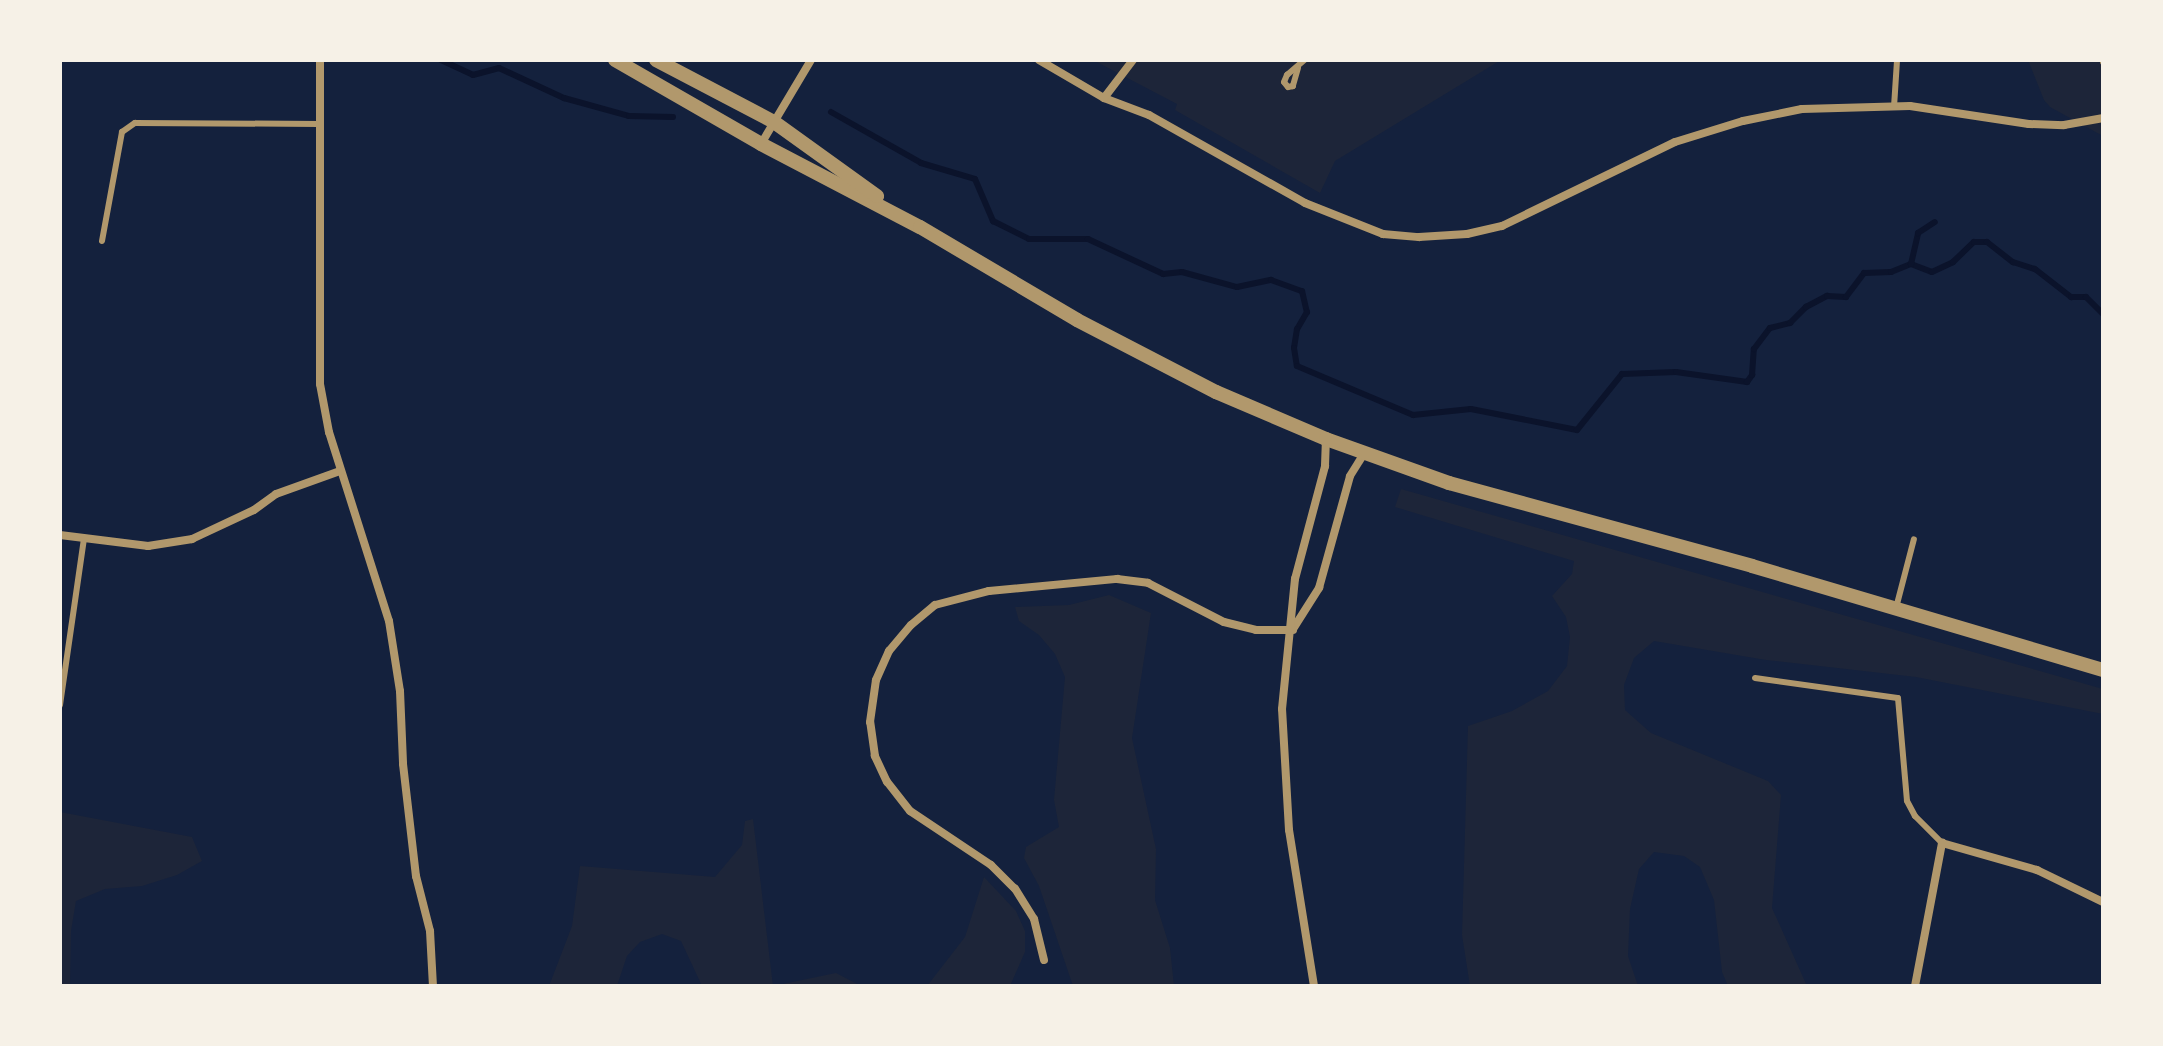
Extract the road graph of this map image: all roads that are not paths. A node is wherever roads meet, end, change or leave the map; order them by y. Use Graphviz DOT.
graph roads {
  1 [pos="320,60"];
  2 [pos="615,60"];
  3 [pos="656,60"];
  4 [pos="811,60"];
  5 [pos="1039,60"];
  6 [pos="1133,60"];
  7 [pos="1304,60"];
  8 [pos="1897,60"];
  9 [pos="1298,68"];
  10 [pos="1104,98"];
  11 [pos="1894,107"];
  12 [pos="2103,118"];
  13 [pos="774,122"];
  14 [pos="319,124"];
  15 [pos="761,144"];
  16 [pos="920,227"];
  17 [pos="102,241"];
  18 [pos="1326,439"];
  19 [pos="1364,454"];
  20 [pos="340,471"];
  21 [pos="60,535"];
  22 [pos="84,539"];
  23 [pos="1914,539"];
  24 [pos="1896,608"];
  25 [pos="1293,630"];
  26 [pos="2103,670"];
  27 [pos="1755,678"];
  28 [pos="60,705"];
  29 [pos="1942,843"];
  30 [pos="2103,902"];
  31 [pos="1044,960"];
  32 [pos="433,986"];
  33 [pos="1314,986"];
  34 [pos="1915,986"];
  1 -- 14 [label="street"];
  2 -- 15 [label="street"];
  3 -- 13 [label="street"];
  4 -- 13 [label="street"];
  5 -- 10 [label="street"];
  6 -- 10 [label="street"];
  7 -- 9 [label="lane"];
  8 -- 11 [label="lane"];
  10 -- 11 [label="street"];
  11 -- 12 [label="street"];
  13 -- 15 [label="street"];
  13 -- 16 [label="street"];
  14 -- 17 [label="lane"];
  14 -- 20 [label="street"];
  15 -- 16 [label="street"];
  16 -- 18 [label="street"];
  18 -- 19 [label="street"];
  18 -- 25 [label="street"];
  19 -- 24 [label="street"];
  19 -- 25 [label="street"];
  20 -- 22 [label="street"];
  20 -- 32 [label="street"];
  21 -- 22 [label="street"];
  22 -- 28 [label="lane"];
  23 -- 24 [label="lane"];
  24 -- 26 [label="street"];
  25 -- 31 [label="street"];
  25 -- 33 [label="street"];
  27 -- 29 [label="lane"];
  29 -- 30 [label="street"];
  29 -- 34 [label="street"];
}
